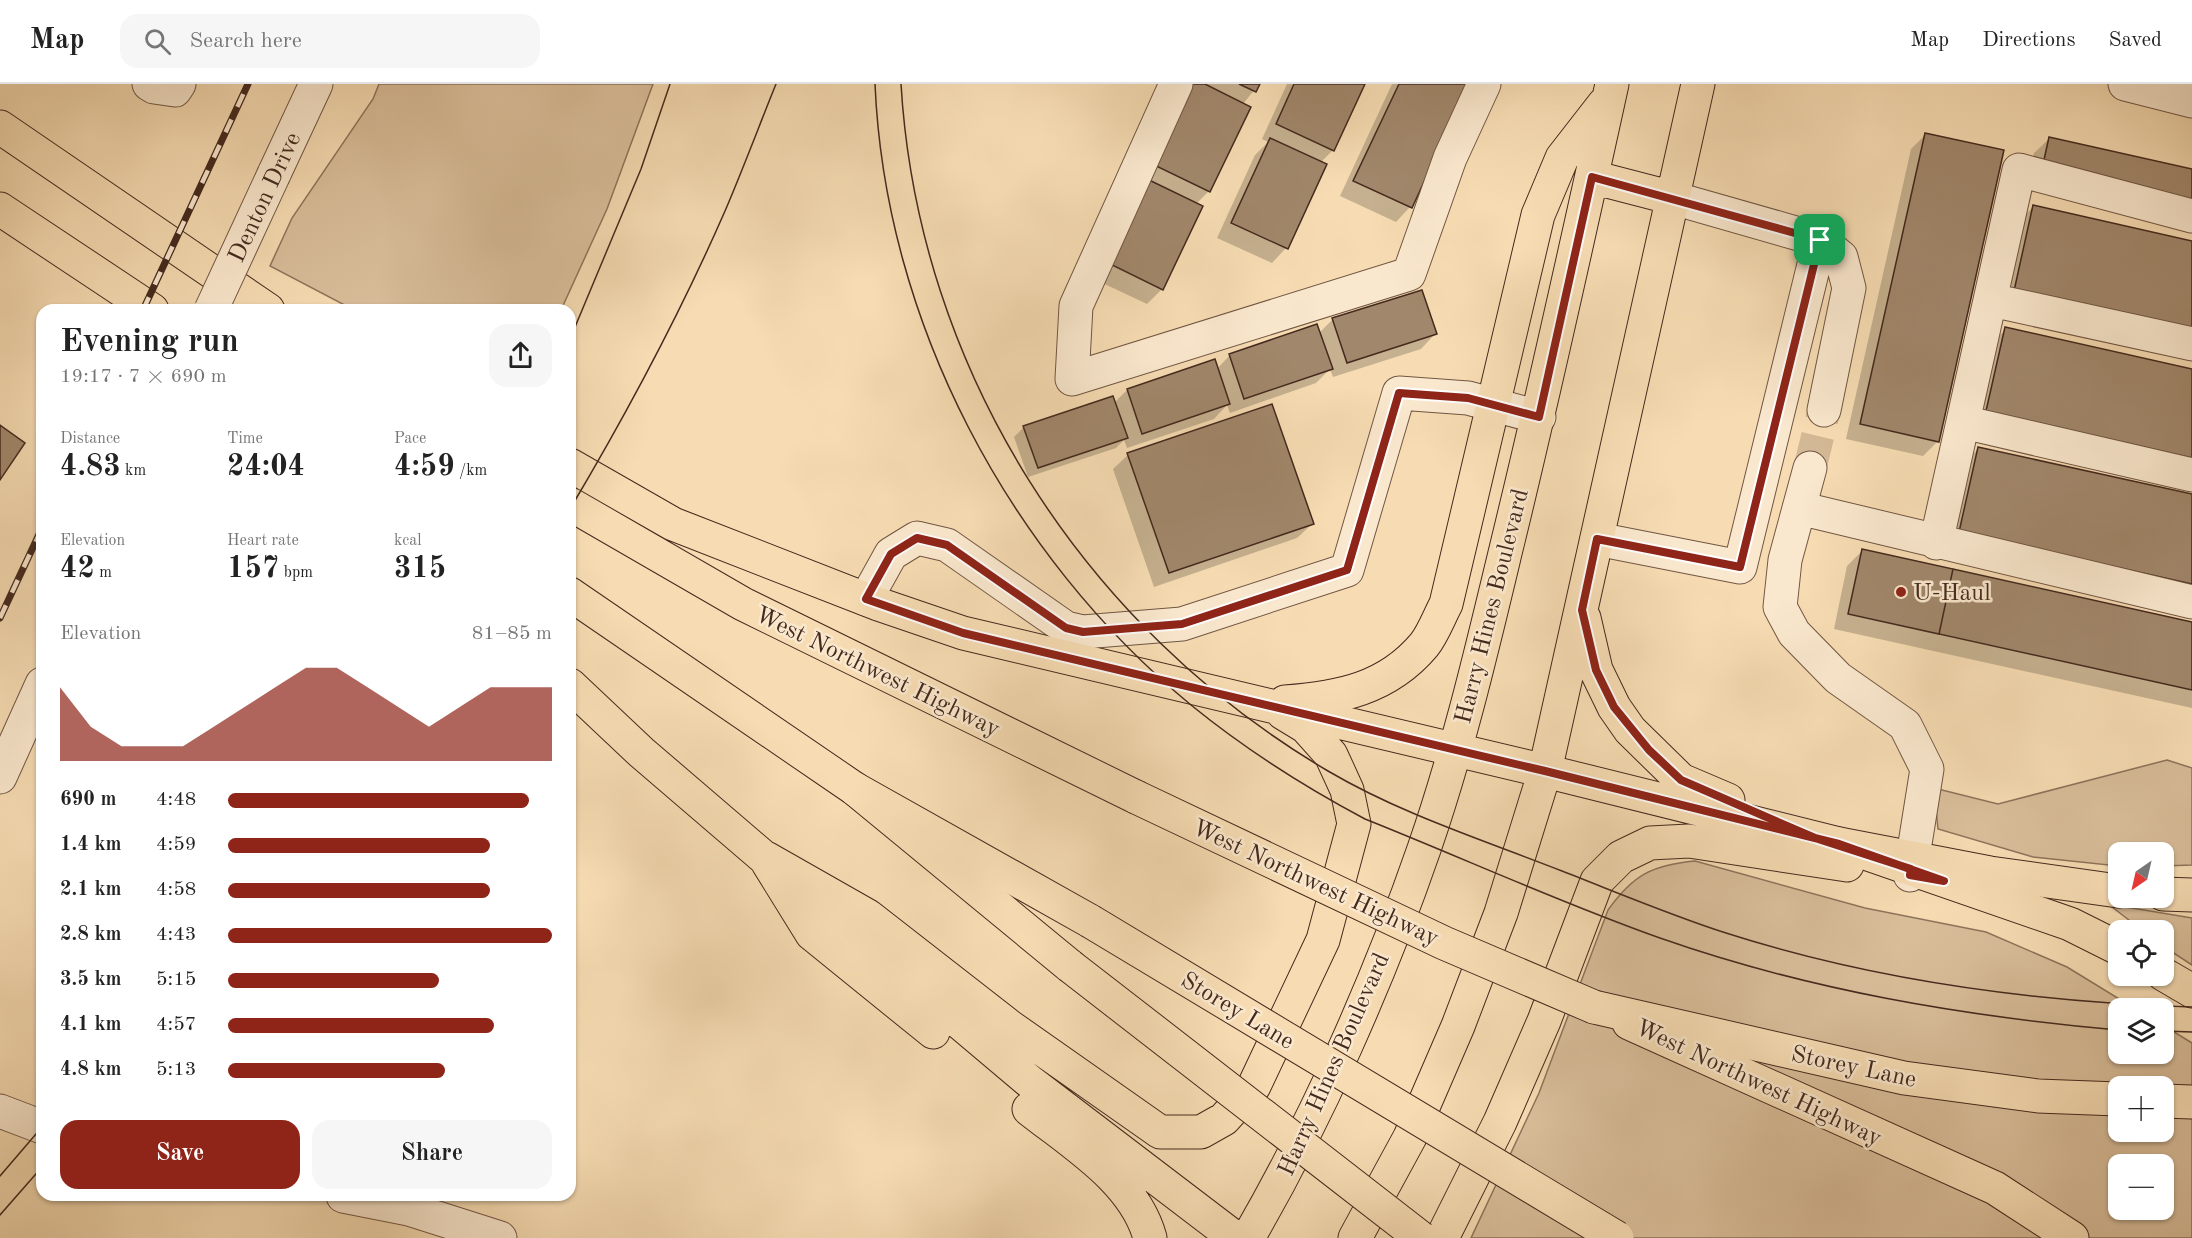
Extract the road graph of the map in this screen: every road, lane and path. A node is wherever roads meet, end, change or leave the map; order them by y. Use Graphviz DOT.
graph roads {
  1 [pos="149,84"];
  2 [pos="179,84"];
  3 [pos="316,84"];
  4 [pos="1176,84"];
  5 [pos="1484,84"];
  6 [pos="1698,84"];
  7 [pos="2125,84"];
  8 [pos="1611,91"];
  9 [pos="2192,100"];
  10 [pos="0,128"];
  11 [pos="1592,177"];
  12 [pos="1673,198"];
  13 [pos="0,211"];
  14 [pos="2192,216"];
  15 [pos="1820,240"];
  16 [pos="1990,300"];
  17 [pos="119,304"];
  18 [pos="143,304"];
  19 [pos="214,304"];
  20 [pos="259,304"];
  21 [pos="2192,344"];
  22 [pos="1494,405"];
  23 [pos="1824,410"];
  24 [pos="1539,417"];
  25 [pos="1963,422"];
  26 [pos="576,468"];
  27 [pos="1810,468"];
  28 [pos="2192,475"];
  29 [pos="576,507"];
  30 [pos="1799,508"];
  31 [pos="1597,539"];
  32 [pos="1936,543"];
  33 [pos="576,598"];
  34 [pos="866,599"];
  35 [pos="2192,602"];
  36 [pos="1582,610"];
  37 [pos="576,691"];
  38 [pos="36,697"];
  39 [pos="1268,705"];
  40 [pos="1453,749"];
  41 [pos="1545,771"];
  42 [pos="0,777"];
  43 [pos="855,789"];
  44 [pos="1827,841"];
  45 [pos="766,858"];
  46 [pos="1912,867"];
  47 [pos="2108,890"];
  48 [pos="2174,894"];
  49 [pos="2192,895"];
  50 [pos="2108,943"];
  51 [pos="2174,980"];
  52 [pos="2192,991"];
  53 [pos="1594,1006"];
  54 [pos="2108,1099"];
  55 [pos="2174,1101"];
  56 [pos="2192,1102"];
  57 [pos="0,1111"];
  58 [pos="36,1125"];
  59 [pos="368,1201"];
  60 [pos="500,1238"];
  61 [pos="1150,1238"];
  62 [pos="1235,1238"];
  63 [pos="1248,1238"];
  64 [pos="1355,1238"];
  65 [pos="1421,1238"];
  66 [pos="1442,1238"];
  67 [pos="1617,1238"];
  68 [pos="2072,1238"];
  1 -- 2 [label="street"];
  3 -- 19 [label="street, Denton Drive, bridge"];
  4 -- 5 [label="street"];
  6 -- 12 [label="main road"];
  7 -- 9 [label="street"];
  8 -- 11 [label="main road, Harry Hines Boulevard"];
  8 -- 22 [label="main road"];
  10 -- 20 [label="main road"];
  11 -- 12 [label="main road"];
  11 -- 24 [label="main road, Harry Hines Boulevard"];
  12 -- 15 [label="street"];
  12 -- 31 [label="main road"];
  13 -- 17 [label="main road"];
  13 -- 18 [label="main road"];
  14 -- 16 [label="street"];
  15 -- 23 [label="street"];
  15 -- 31 [label="street"];
  16 -- 21 [label="street"];
  16 -- 25 [label="street"];
  22 -- 24 [label="street"];
  22 -- 34 [label="street"];
  22 -- 39 [label="main road"];
  24 -- 40 [label="main road, Harry Hines Boulevard"];
  25 -- 28 [label="street"];
  25 -- 32 [label="street"];
  26 -- 34 [label="main road"];
  27 -- 30 [label="street"];
  29 -- 53 [label="main road, West Northwest Highway, bridge"];
  30 -- 32 [label="street"];
  30 -- 46 [label="street"];
  31 -- 36 [label="main road"];
  32 -- 35 [label="street"];
  33 -- 43 [label="main road"];
  34 -- 39 [label="main road"];
  36 -- 41 [label="main road"];
  36 -- 44 [label="main road"];
  37 -- 45 [label="main road"];
  38 -- 42 [label="street"];
  39 -- 40 [label="main road"];
  39 -- 45 [label="main road"];
  40 -- 41 [label="main road"];
  40 -- 63 [label="main road, Harry Hines Boulevard"];
  41 -- 44 [label="main road"];
  41 -- 64 [label="main road"];
  43 -- 65 [label="main road, bridge"];
  43 -- 67 [label="main road, Storey Lane, bridge"];
  44 -- 46 [label="main road"];
  45 -- 61 [label="main road"];
  45 -- 62 [label="main road"];
  46 -- 47 [label="main road"];
  46 -- 50 [label="main road"];
  46 -- 66 [label="main road"];
  48 -- 49 [label="main road"];
  51 -- 52 [label="main road"];
  53 -- 54 [label="main road, Storey Lane"];
  53 -- 68 [label="main road, West Northwest Highway"];
  55 -- 56 [label="main road"];
  57 -- 58 [label="street"];
  59 -- 60 [label="street"];
}
